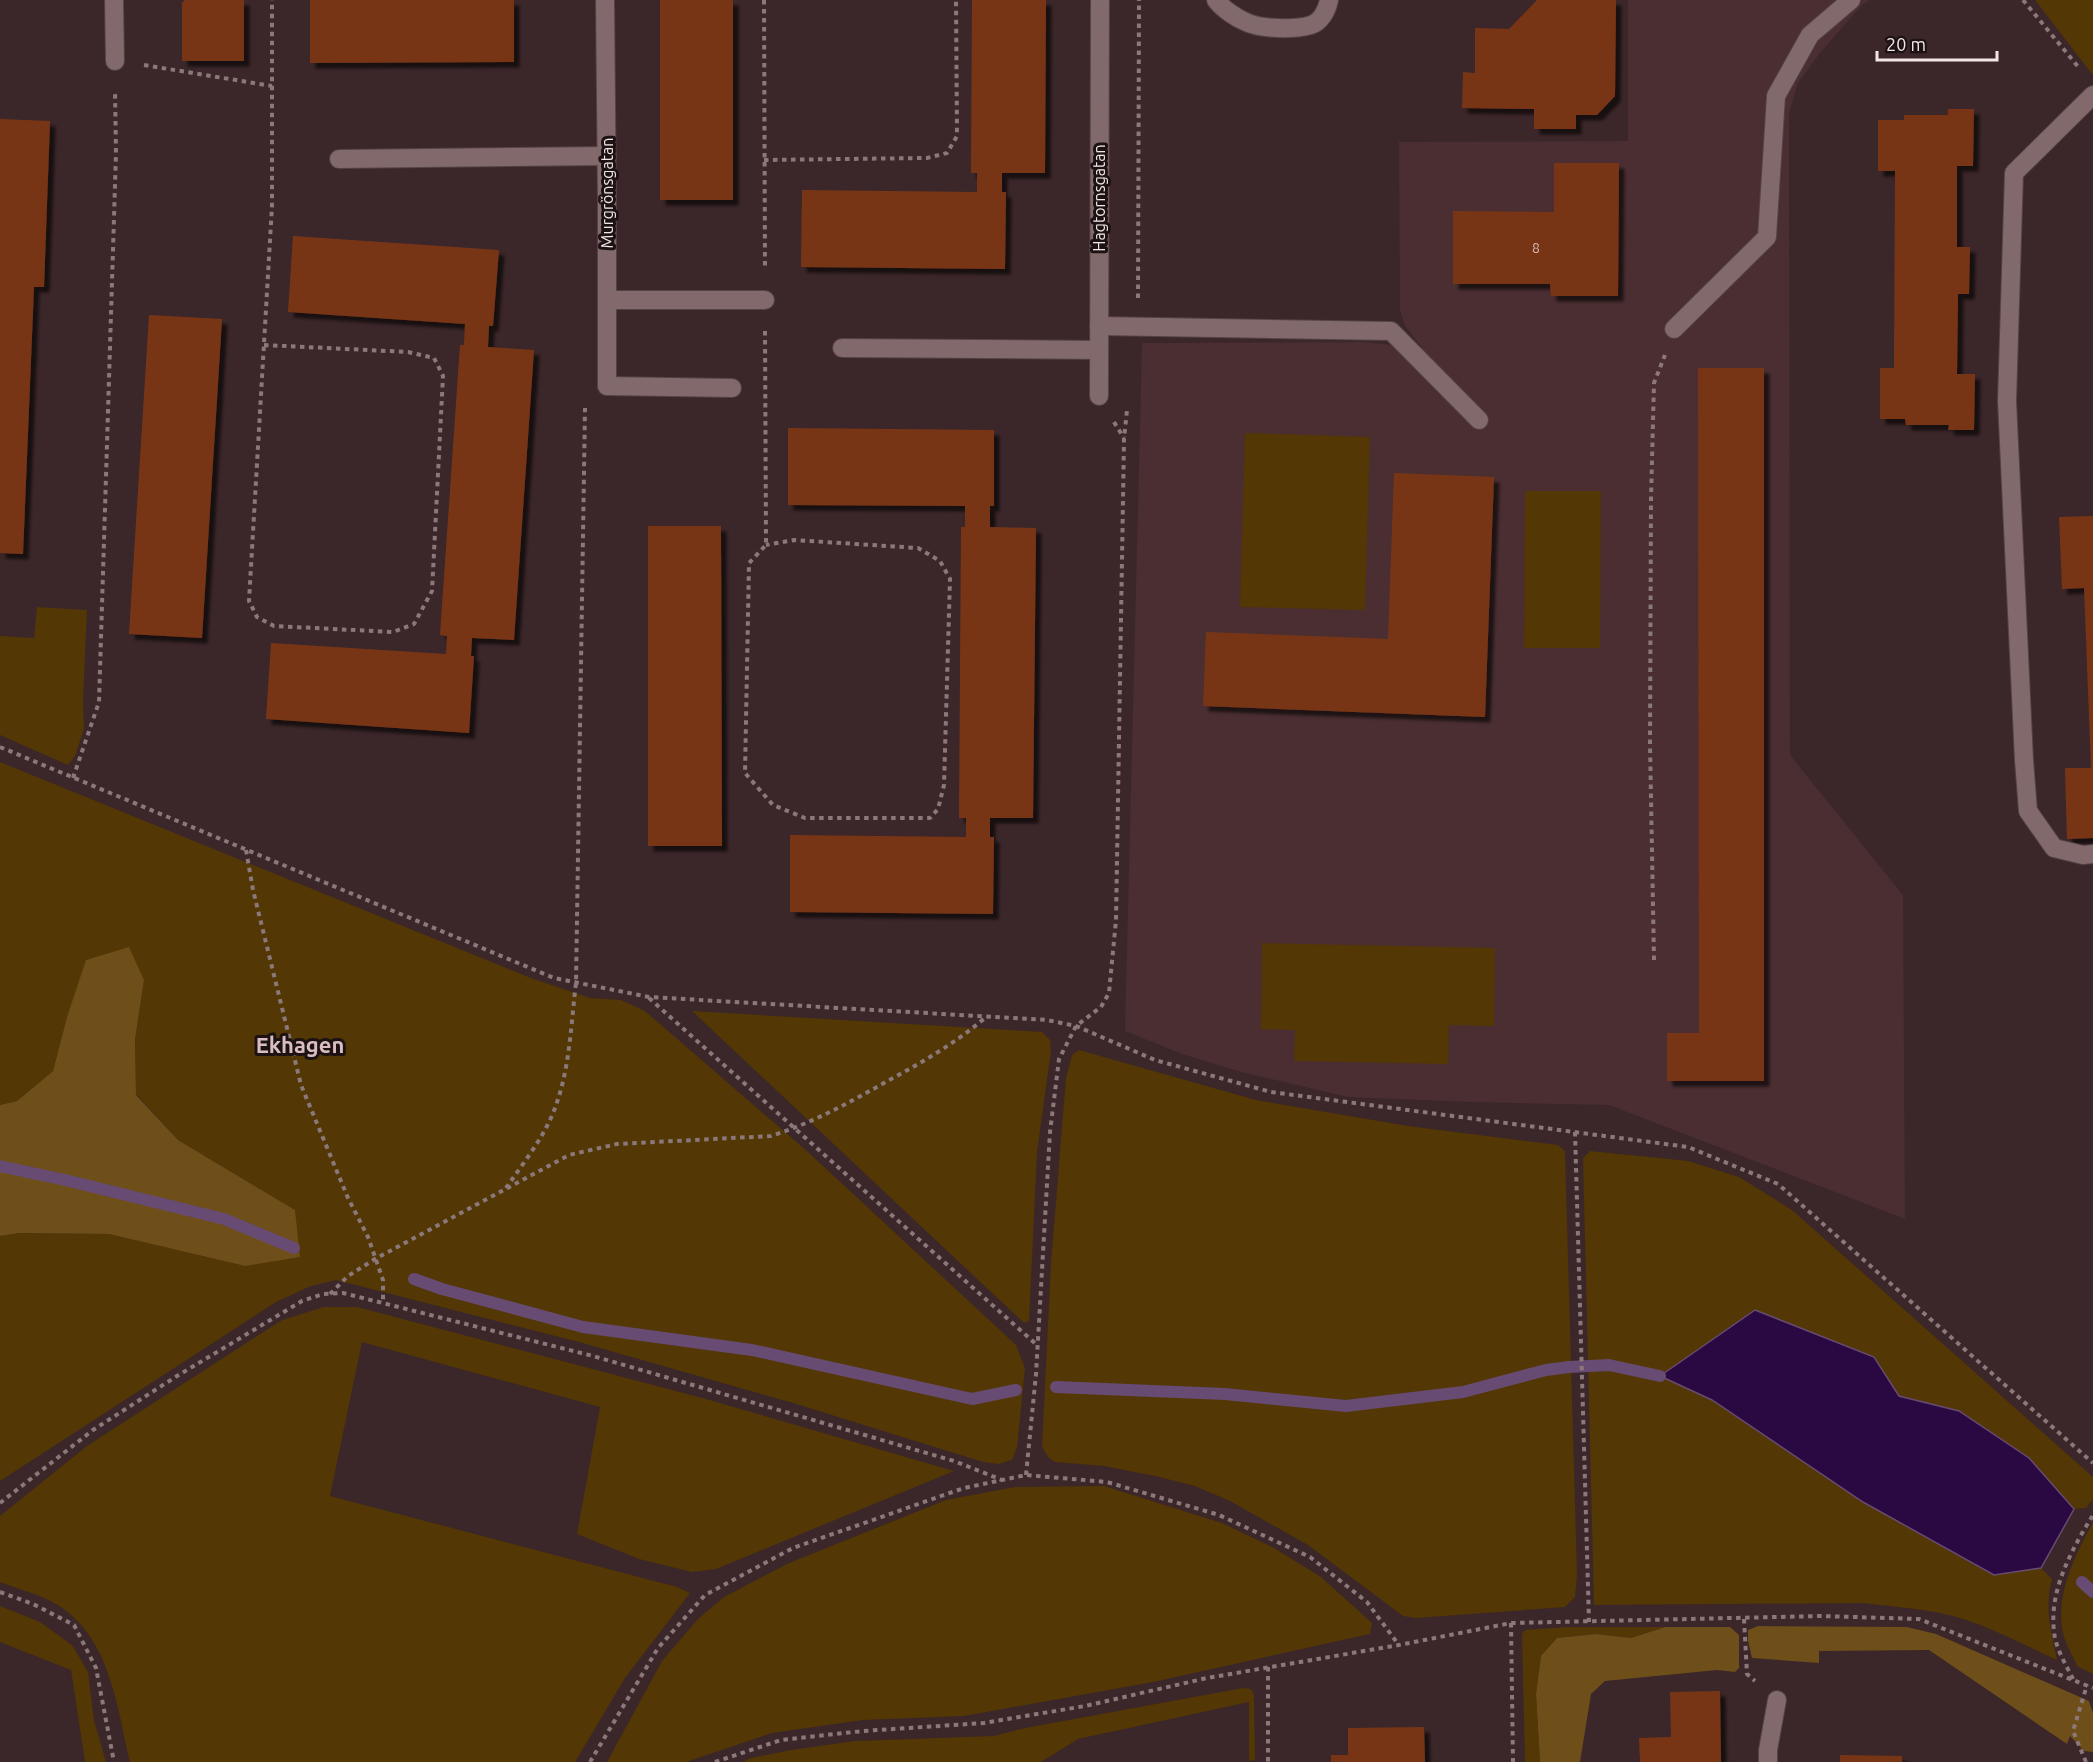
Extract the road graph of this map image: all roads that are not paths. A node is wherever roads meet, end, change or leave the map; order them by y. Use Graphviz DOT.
graph roads {
  1 [pos="114,0"];
  2 [pos="605,0"];
  3 [pos="1100,0"];
  4 [pos="1216,0"];
  5 [pos="1329,0"];
  6 [pos="1851,0"];
  7 [pos="115,61"];
  8 [pos="2093,95"];
  9 [pos="607,156"];
  10 [pos="339,159"];
  11 [pos="607,300"];
  12 [pos="765,300"];
  13 [pos="1099,326"];
  14 [pos="1674,329"];
  15 [pos="842,348"];
  16 [pos="1099,350"];
  17 [pos="732,388"];
  18 [pos="1099,396"];
  19 [pos="1479,420"];
  20 [pos="2093,854"];
  21 [pos="1777,1700"];
  22 [pos="1768,1762"];
  1 -- 7 [label="street"];
  2 -- 9 [label="street, Murgrönsgatan"];
  3 -- 13 [label="street, Hagtornsgatan"];
  4 -- 5 [label="street"];
  6 -- 14 [label="street"];
  8 -- 20 [label="street"];
  9 -- 10 [label="street"];
  9 -- 11 [label="street, Murgrönsgatan"];
  11 -- 12 [label="street"];
  11 -- 17 [label="street, Murgrönsgatan"];
  13 -- 16 [label="street, Hagtornsgatan"];
  13 -- 19 [label="street"];
  15 -- 16 [label="street"];
  16 -- 18 [label="street, Hagtornsgatan"];
  21 -- 22 [label="street"];
}
